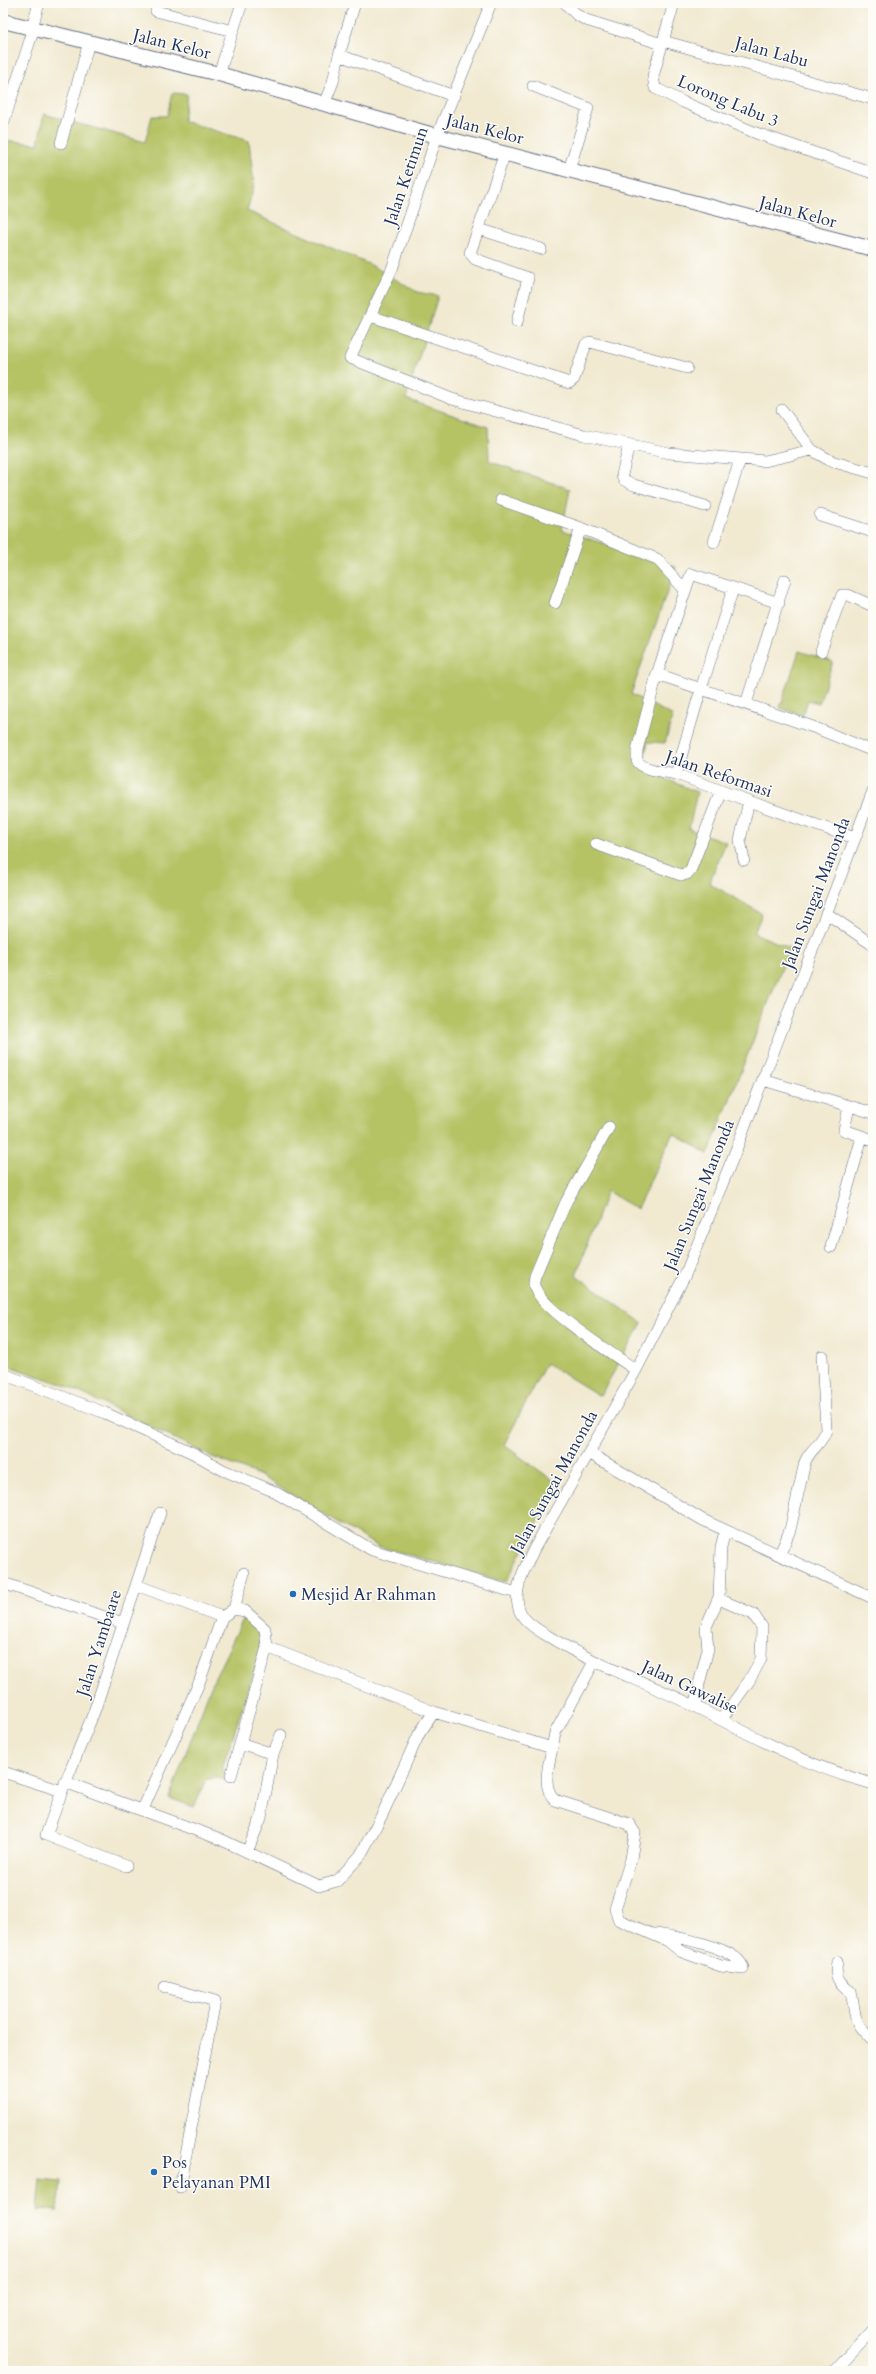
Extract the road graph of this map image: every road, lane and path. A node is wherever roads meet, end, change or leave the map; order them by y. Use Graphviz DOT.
graph roads {
  1 [pos="39,3"];
  2 [pos="242,3"];
  3 [pos="355,3"];
  4 [pos="491,3"];
  5 [pos="565,3"];
  6 [pos="674,3"];
  7 [pos="156,11"];
  8 [pos="3,21"];
  9 [pos="33,28"];
  10 [pos="233,31"];
  11 [pos="89,42"];
  12 [pos="662,43"];
  13 [pos="338,55"];
  14 [pos="219,74"];
  15 [pos="533,86"];
  16 [pos="454,96"];
  17 [pos="873,99"];
  18 [pos="324,104"];
  19 [pos="3,124"];
  20 [pos="437,136"];
  21 [pos="61,143"];
  22 [pos="505,153"];
  23 [pos="569,170"];
  24 [pos="873,173"];
  25 [pos="479,229"];
  26 [pos="541,249"];
  27 [pos="873,249"];
  28 [pos="371,316"];
  29 [pos="517,322"];
  30 [pos="687,368"];
  31 [pos="782,410"];
  32 [pos="629,445"];
  33 [pos="812,450"];
  34 [pos="740,460"];
  35 [pos="873,473"];
  36 [pos="501,500"];
  37 [pos="706,506"];
  38 [pos="820,515"];
  39 [pos="581,528"];
  40 [pos="873,532"];
  41 [pos="714,542"];
  42 [pos="785,580"];
  43 [pos="733,589"];
  44 [pos="685,590"];
  45 [pos="555,603"];
  46 [pos="779,604"];
  47 [pos="873,606"];
  48 [pos="821,651"];
  49 [pos="657,674"];
  50 [pos="700,689"];
  51 [pos="746,704"];
  52 [pos="873,751"];
  53 [pos="676,774"];
  54 [pos="721,791"];
  55 [pos="873,791"];
  56 [pos="749,801"];
  57 [pos="855,838"];
  58 [pos="596,844"];
  59 [pos="744,860"];
  60 [pos="826,913"];
  61 [pos="873,945"];
  62 [pos="763,1080"];
  63 [pos="849,1107"];
  64 [pos="873,1113"];
  65 [pos="609,1127"];
  66 [pos="868,1139"];
  67 [pos="831,1247"];
  68 [pos="822,1356"];
  69 [pos="636,1370"];
  70 [pos="3,1374"];
  71 [pos="589,1453"];
  72 [pos="160,1513"];
  73 [pos="725,1531"];
  74 [pos="780,1554"];
  75 [pos="244,1573"];
  76 [pos="3,1583"];
  77 [pos="136,1585"];
  78 [pos="517,1593"];
  79 [pos="873,1598"];
  80 [pos="719,1599"];
  81 [pos="234,1609"];
  82 [pos="222,1616"];
  83 [pos="123,1623"];
  84 [pos="267,1647"];
  85 [pos="594,1662"];
  86 [pos="696,1707"];
  87 [pos="434,1712"];
  88 [pos="721,1720"];
  89 [pos="280,1735"];
  90 [pos="240,1743"];
  91 [pos="552,1748"];
  92 [pos="273,1754"];
  93 [pos="3,1772"];
  94 [pos="231,1776"];
  95 [pos="873,1784"];
  96 [pos="64,1786"];
  97 [pos="143,1809"];
  98 [pos="247,1852"];
  99 [pos="126,1866"];
  100 [pos="654,1934"];
  101 [pos="837,1962"];
  102 [pos="165,1986"];
  103 [pos="873,2041"];
  104 [pos="180,2187"];
  105 [pos="873,2330"];
  106 [pos="834,2371"];
  1 -- 9 [label="street"];
  2 -- 10 [label="street"];
  3 -- 13 [label="street"];
  4 -- 16 [label="street, Jalan Ketimun"];
  5 -- 12 [label="street, Jalan Labu"];
  6 -- 12 [label="street, Lorong Labu 3"];
  7 -- 10 [label="street"];
  8 -- 9 [label="street, Jalan Kelor"];
  9 -- 11 [label="street, Jalan Kelor"];
  9 -- 19 [label="street"];
  10 -- 14 [label="street"];
  11 -- 14 [label="street, Jalan Kelor"];
  11 -- 21 [label="street"];
  12 -- 17 [label="street, Jalan Labu"];
  12 -- 24 [label="street, Lorong Labu 3"];
  13 -- 16 [label="street"];
  13 -- 18 [label="street"];
  14 -- 18 [label="street, Jalan Kelor"];
  15 -- 23 [label="street"];
  16 -- 20 [label="street, Jalan Ketimun"];
  18 -- 20 [label="street, Jalan Kelor"];
  20 -- 22 [label="street, Jalan Kelor"];
  20 -- 28 [label="street, Jalan Ketimun"];
  22 -- 23 [label="street, Jalan Kelor"];
  22 -- 25 [label="street"];
  23 -- 27 [label="street, Jalan Kelor"];
  25 -- 26 [label="street"];
  25 -- 29 [label="street"];
  28 -- 30 [label="street"];
  28 -- 32 [label="street, Jalan Ketimun"];
  31 -- 33 [label="street"];
  32 -- 34 [label="street"];
  32 -- 37 [label="street"];
  33 -- 34 [label="street"];
  33 -- 35 [label="street"];
  34 -- 41 [label="street"];
  36 -- 39 [label="street"];
  38 -- 40 [label="street"];
  39 -- 44 [label="street"];
  39 -- 45 [label="street"];
  42 -- 46 [label="street"];
  43 -- 44 [label="street"];
  43 -- 46 [label="street"];
  43 -- 50 [label="street"];
  44 -- 49 [label="street"];
  46 -- 51 [label="street"];
  47 -- 48 [label="street"];
  49 -- 50 [label="street"];
  49 -- 53 [label="street, Jalan Reformasi"];
  50 -- 51 [label="street"];
  50 -- 53 [label="street"];
  51 -- 52 [label="street"];
  53 -- 54 [label="street, Jalan Reformasi"];
  54 -- 56 [label="street, Jalan Reformasi"];
  54 -- 58 [label="street"];
  55 -- 57 [label="street, Jalan Sungai Manonda"];
  56 -- 57 [label="street, Jalan Reformasi"];
  56 -- 59 [label="street"];
  57 -- 60 [label="street, Jalan Sungai Manonda"];
  60 -- 61 [label="street"];
  60 -- 62 [label="street, Jalan Sungai Manonda"];
  62 -- 63 [label="street"];
  62 -- 69 [label="street, Jalan Sungai Manonda"];
  63 -- 64 [label="street"];
  63 -- 66 [label="street"];
  65 -- 69 [label="street"];
  66 -- 67 [label="street"];
  68 -- 74 [label="street"];
  69 -- 71 [label="street, Jalan Sungai Manonda"];
  70 -- 78 [label="street"];
  71 -- 73 [label="street"];
  71 -- 78 [label="street, Jalan Sungai Manonda"];
  72 -- 77 [label="street, Jalan Yambaare"];
  73 -- 74 [label="street"];
  73 -- 80 [label="street"];
  74 -- 79 [label="street"];
  75 -- 81 [label="street"];
  76 -- 83 [label="street"];
  77 -- 82 [label="street"];
  77 -- 83 [label="street, Jalan Yambaare"];
  78 -- 85 [label="street, Jalan Gawalise"];
  80 -- 86 [label="street"];
  80 -- 88 [label="street"];
  81 -- 82 [label="street"];
  81 -- 84 [label="street"];
  82 -- 97 [label="street"];
  83 -- 96 [label="street, Jalan Yambaare"];
  84 -- 87 [label="street"];
  84 -- 90 [label="street"];
  85 -- 86 [label="street, Jalan Gawalise"];
  85 -- 91 [label="street"];
  86 -- 88 [label="street, Jalan Gawalise"];
  87 -- 91 [label="street"];
  87 -- 98 [label="street"];
  88 -- 95 [label="street, Jalan Gawalise"];
  89 -- 92 [label="street"];
  90 -- 92 [label="street"];
  90 -- 94 [label="street"];
  91 -- 100 [label="street"];
  92 -- 98 [label="street"];
  93 -- 96 [label="street"];
  96 -- 97 [label="street"];
  96 -- 99 [label="street, Jalan Yambaare"];
  97 -- 98 [label="street"];
  100 -- 100 [label="street"];
  101 -- 103 [label="street"];
  102 -- 104 [label="street"];
  105 -- 106 [label="street"];
}
